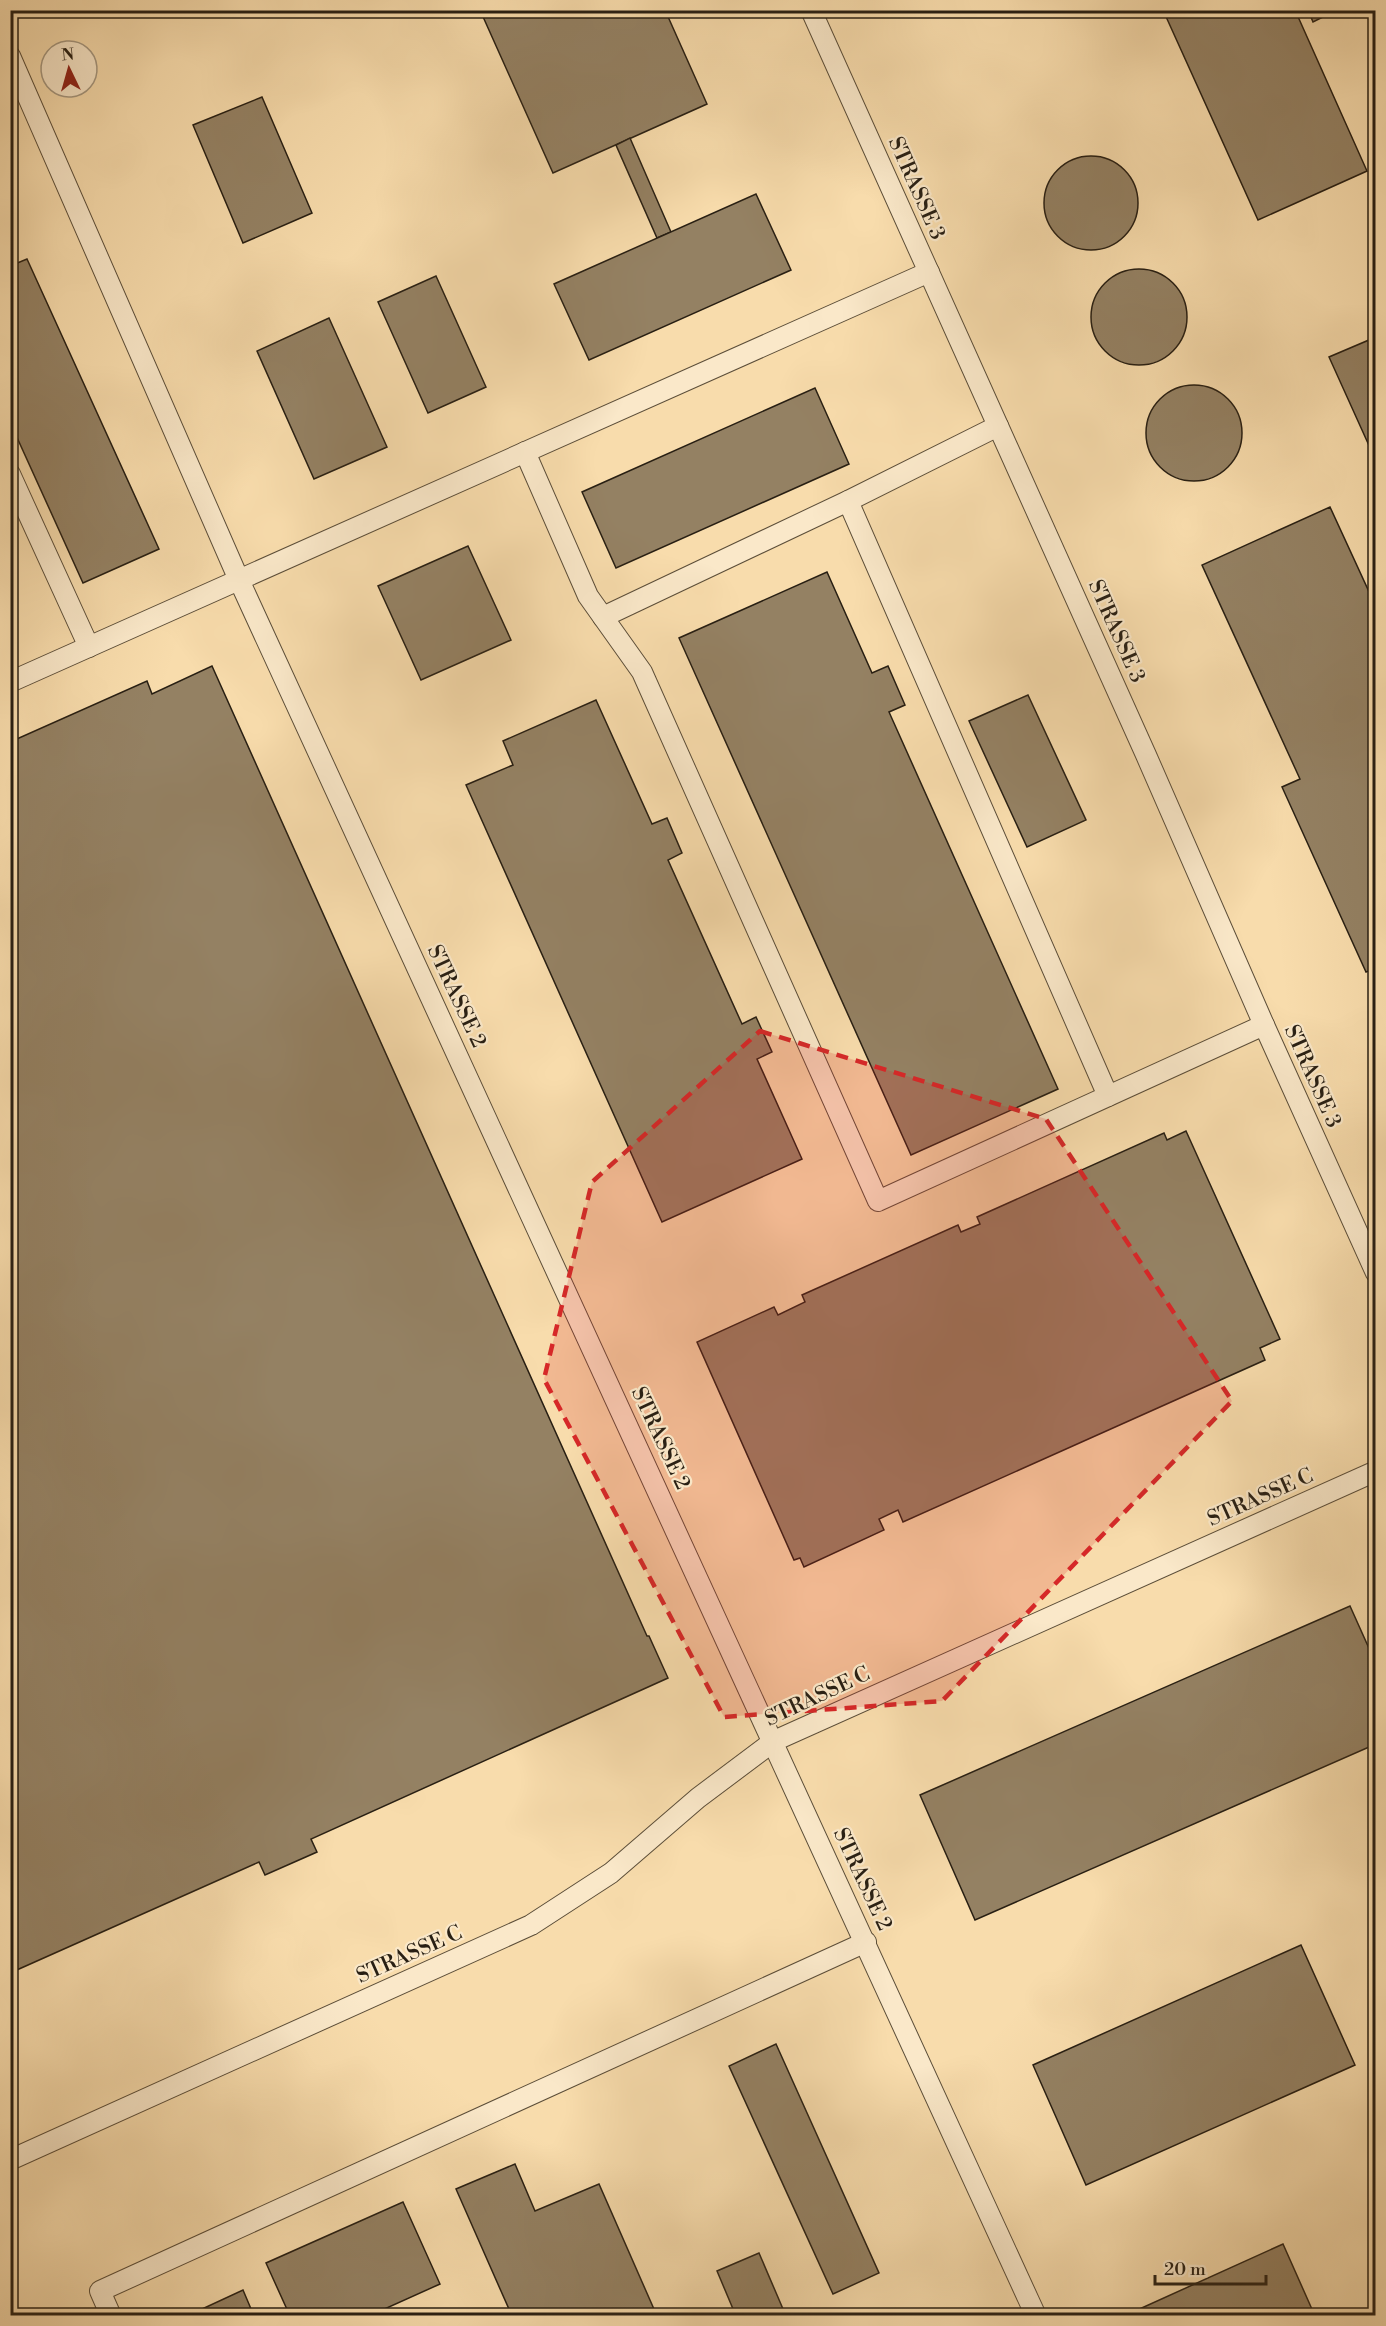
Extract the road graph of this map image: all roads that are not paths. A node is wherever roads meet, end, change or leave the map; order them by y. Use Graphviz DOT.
graph roads {
  1 [pos="811,10"];
  2 [pos="10,56"];
  3 [pos="929,272"];
  4 [pos="998,426"];
  5 [pos="525,452"];
  6 [pos="10,474"];
  7 [pos="848,501"];
  8 [pos="239,580"];
  9 [pos="603,616"];
  10 [pos="89,647"];
  11 [pos="10,682"];
  12 [pos="1264,1025"];
  13 [pos="1108,1096"];
  14 [pos="1376,1273"];
  15 [pos="1376,1471"];
  16 [pos="774,1741"];
  17 [pos="866,1942"];
  18 [pos="10,2160"];
  19 [pos="111,2316"];
  20 [pos="1036,2316"];
  1 -- 3 [label="lane, STRASSE 3"];
  2 -- 8 [label="lane, STRASSE 2"];
  3 -- 4 [label="lane, STRASSE 3"];
  3 -- 5 [label="lane"];
  4 -- 7 [label="lane"];
  4 -- 12 [label="lane, STRASSE 3"];
  5 -- 8 [label="lane"];
  5 -- 9 [label="lane"];
  6 -- 10 [label="lane"];
  7 -- 9 [label="lane"];
  7 -- 13 [label="lane"];
  8 -- 10 [label="lane"];
  8 -- 16 [label="lane, STRASSE 2"];
  9 -- 13 [label="lane"];
  10 -- 11 [label="lane"];
  12 -- 13 [label="lane"];
  12 -- 14 [label="lane, STRASSE 3"];
  15 -- 16 [label="lane, STRASSE C"];
  16 -- 17 [label="lane, STRASSE 2"];
  16 -- 18 [label="lane, STRASSE C"];
  17 -- 19 [label="lane"];
  17 -- 20 [label="lane, STRASSE 2"];
}
